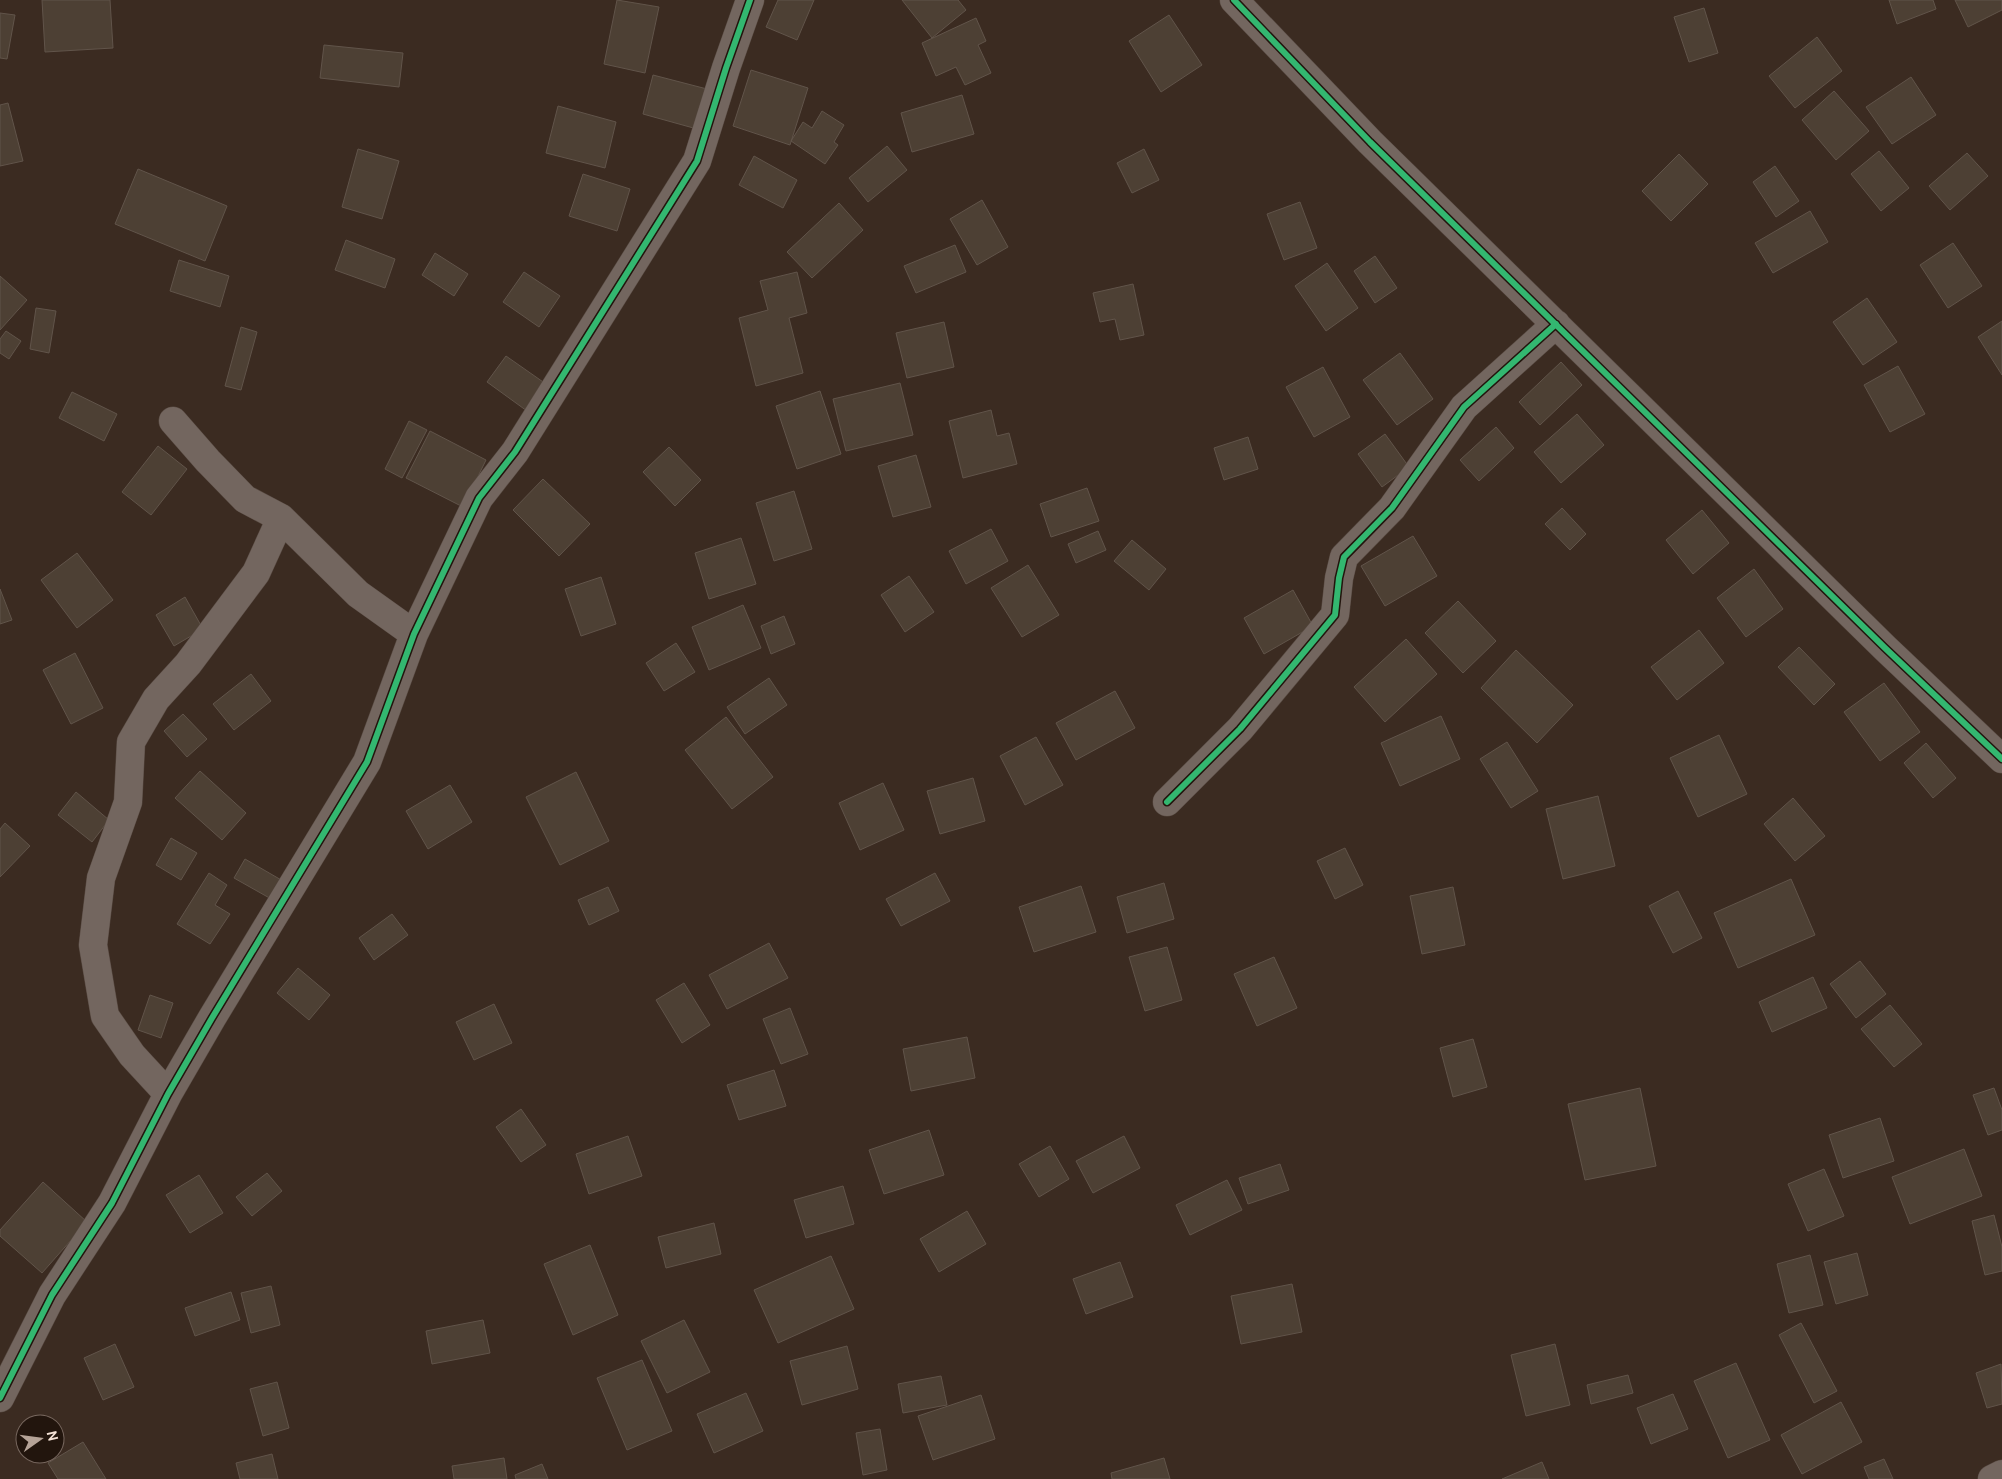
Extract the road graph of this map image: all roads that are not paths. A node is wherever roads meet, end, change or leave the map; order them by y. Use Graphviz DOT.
graph roads {
  1 [pos="750,0"];
  2 [pos="1234,0"];
  3 [pos="1556,324"];
  4 [pos="173,421"];
  5 [pos="281,518"];
  6 [pos="414,634"];
  7 [pos="2002,759"];
  8 [pos="1167,802"];
  9 [pos="168,1094"];
  10 [pos="0,1398"];
  11 [pos="2002,1474"];
  12 [pos="1992,1479"];
  1 -- 6 [label="street"];
  2 -- 3 [label="street"];
  3 -- 7 [label="street"];
  3 -- 8 [label="street"];
  4 -- 5 [label="street"];
  5 -- 6 [label="street"];
  5 -- 9 [label="street"];
  6 -- 9 [label="street"];
  9 -- 10 [label="street"];
  11 -- 12 [label="street"];
}
